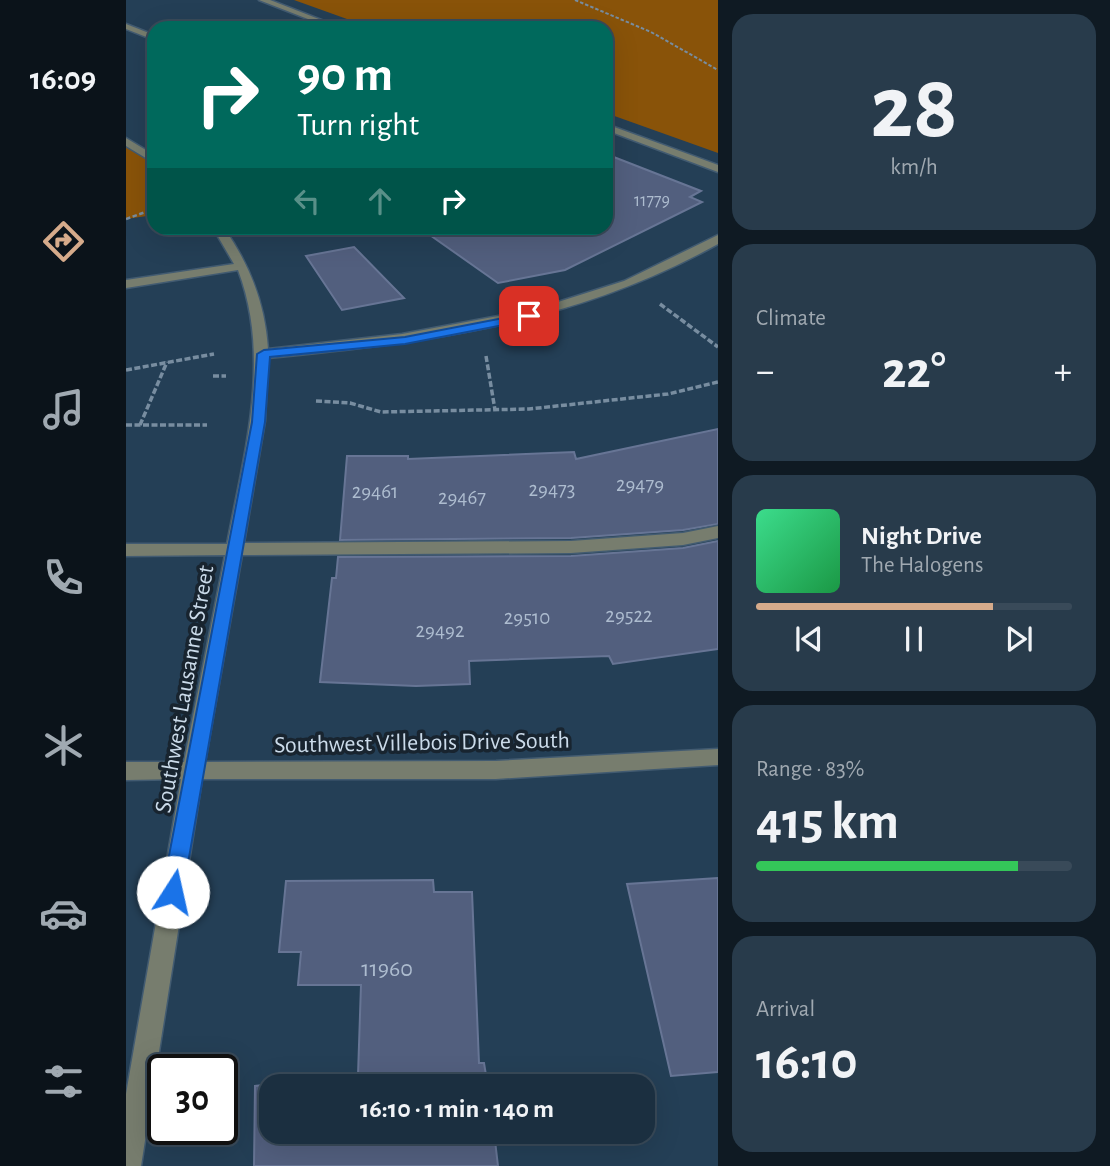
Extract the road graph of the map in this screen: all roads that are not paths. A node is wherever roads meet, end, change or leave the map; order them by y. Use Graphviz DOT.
graph roads {
  1 [pos="263,0"];
  2 [pos="319,21"];
  3 [pos="126,26"];
  4 [pos="147,35"];
  5 [pos="613,130"];
  6 [pos="126,141"];
  7 [pos="147,155"];
  8 [pos="718,169"];
  9 [pos="223,235"];
  10 [pos="718,239"];
  11 [pos="242,266"];
  12 [pos="126,284"];
  13 [pos="264,354"];
  14 [pos="718,532"];
  15 [pos="126,550"];
  16 [pos="233,550"];
  17 [pos="718,757"];
  18 [pos="126,771"];
  19 [pos="194,771"];
  20 [pos="131,1108"];
  21 [pos="127,1166"];
  1 -- 2 [label="street"];
  3 -- 4 [label="street"];
  5 -- 8 [label="street"];
  6 -- 7 [label="street"];
  9 -- 11 [label="street, Southwest Lausanne Street"];
  10 -- 13 [label="street"];
  11 -- 12 [label="street"];
  11 -- 13 [label="street, Southwest Lausanne Street"];
  13 -- 16 [label="street, Southwest Lausanne Street"];
  14 -- 16 [label="street"];
  15 -- 16 [label="street"];
  16 -- 19 [label="street, Southwest Lausanne Street"];
  17 -- 19 [label="street, Southwest Villebois Drive South"];
  18 -- 19 [label="street, Southwest Villebois Drive South"];
  19 -- 20 [label="street, Southwest Lausanne Street"];
  20 -- 21 [label="street, Southwest Lausanne Street"];
}
